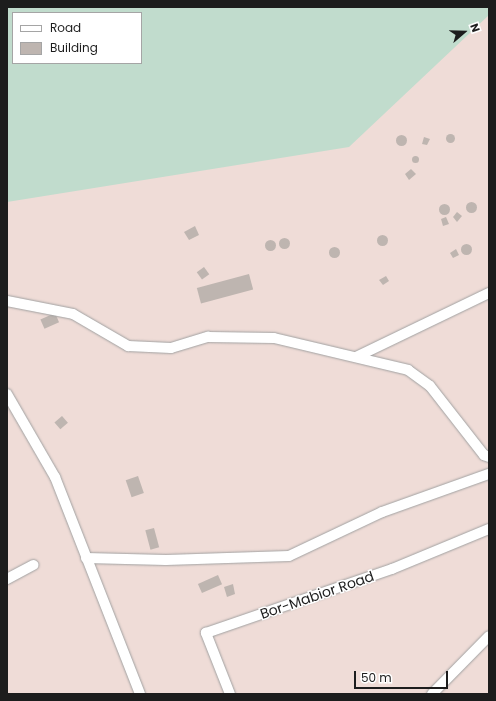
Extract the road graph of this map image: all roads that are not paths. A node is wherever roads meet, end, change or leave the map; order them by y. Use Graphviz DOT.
graph roads {
  1 [pos="489,293"];
  2 [pos="7,301"];
  3 [pos="356,357"];
  4 [pos="7,394"];
  5 [pos="489,457"];
  6 [pos="489,474"];
  7 [pos="489,529"];
  8 [pos="86,558"];
  9 [pos="33,565"];
  10 [pos="7,579"];
  11 [pos="489,636"];
  12 [pos="140,694"];
  13 [pos="230,694"];
  14 [pos="432,694"];
  1 -- 3 [label="street"];
  2 -- 3 [label="street"];
  3 -- 5 [label="street"];
  4 -- 8 [label="street"];
  6 -- 8 [label="street"];
  7 -- 13 [label="street, Bor-Mabior Road"];
  8 -- 12 [label="street"];
  9 -- 10 [label="street"];
  11 -- 14 [label="street"];
}
